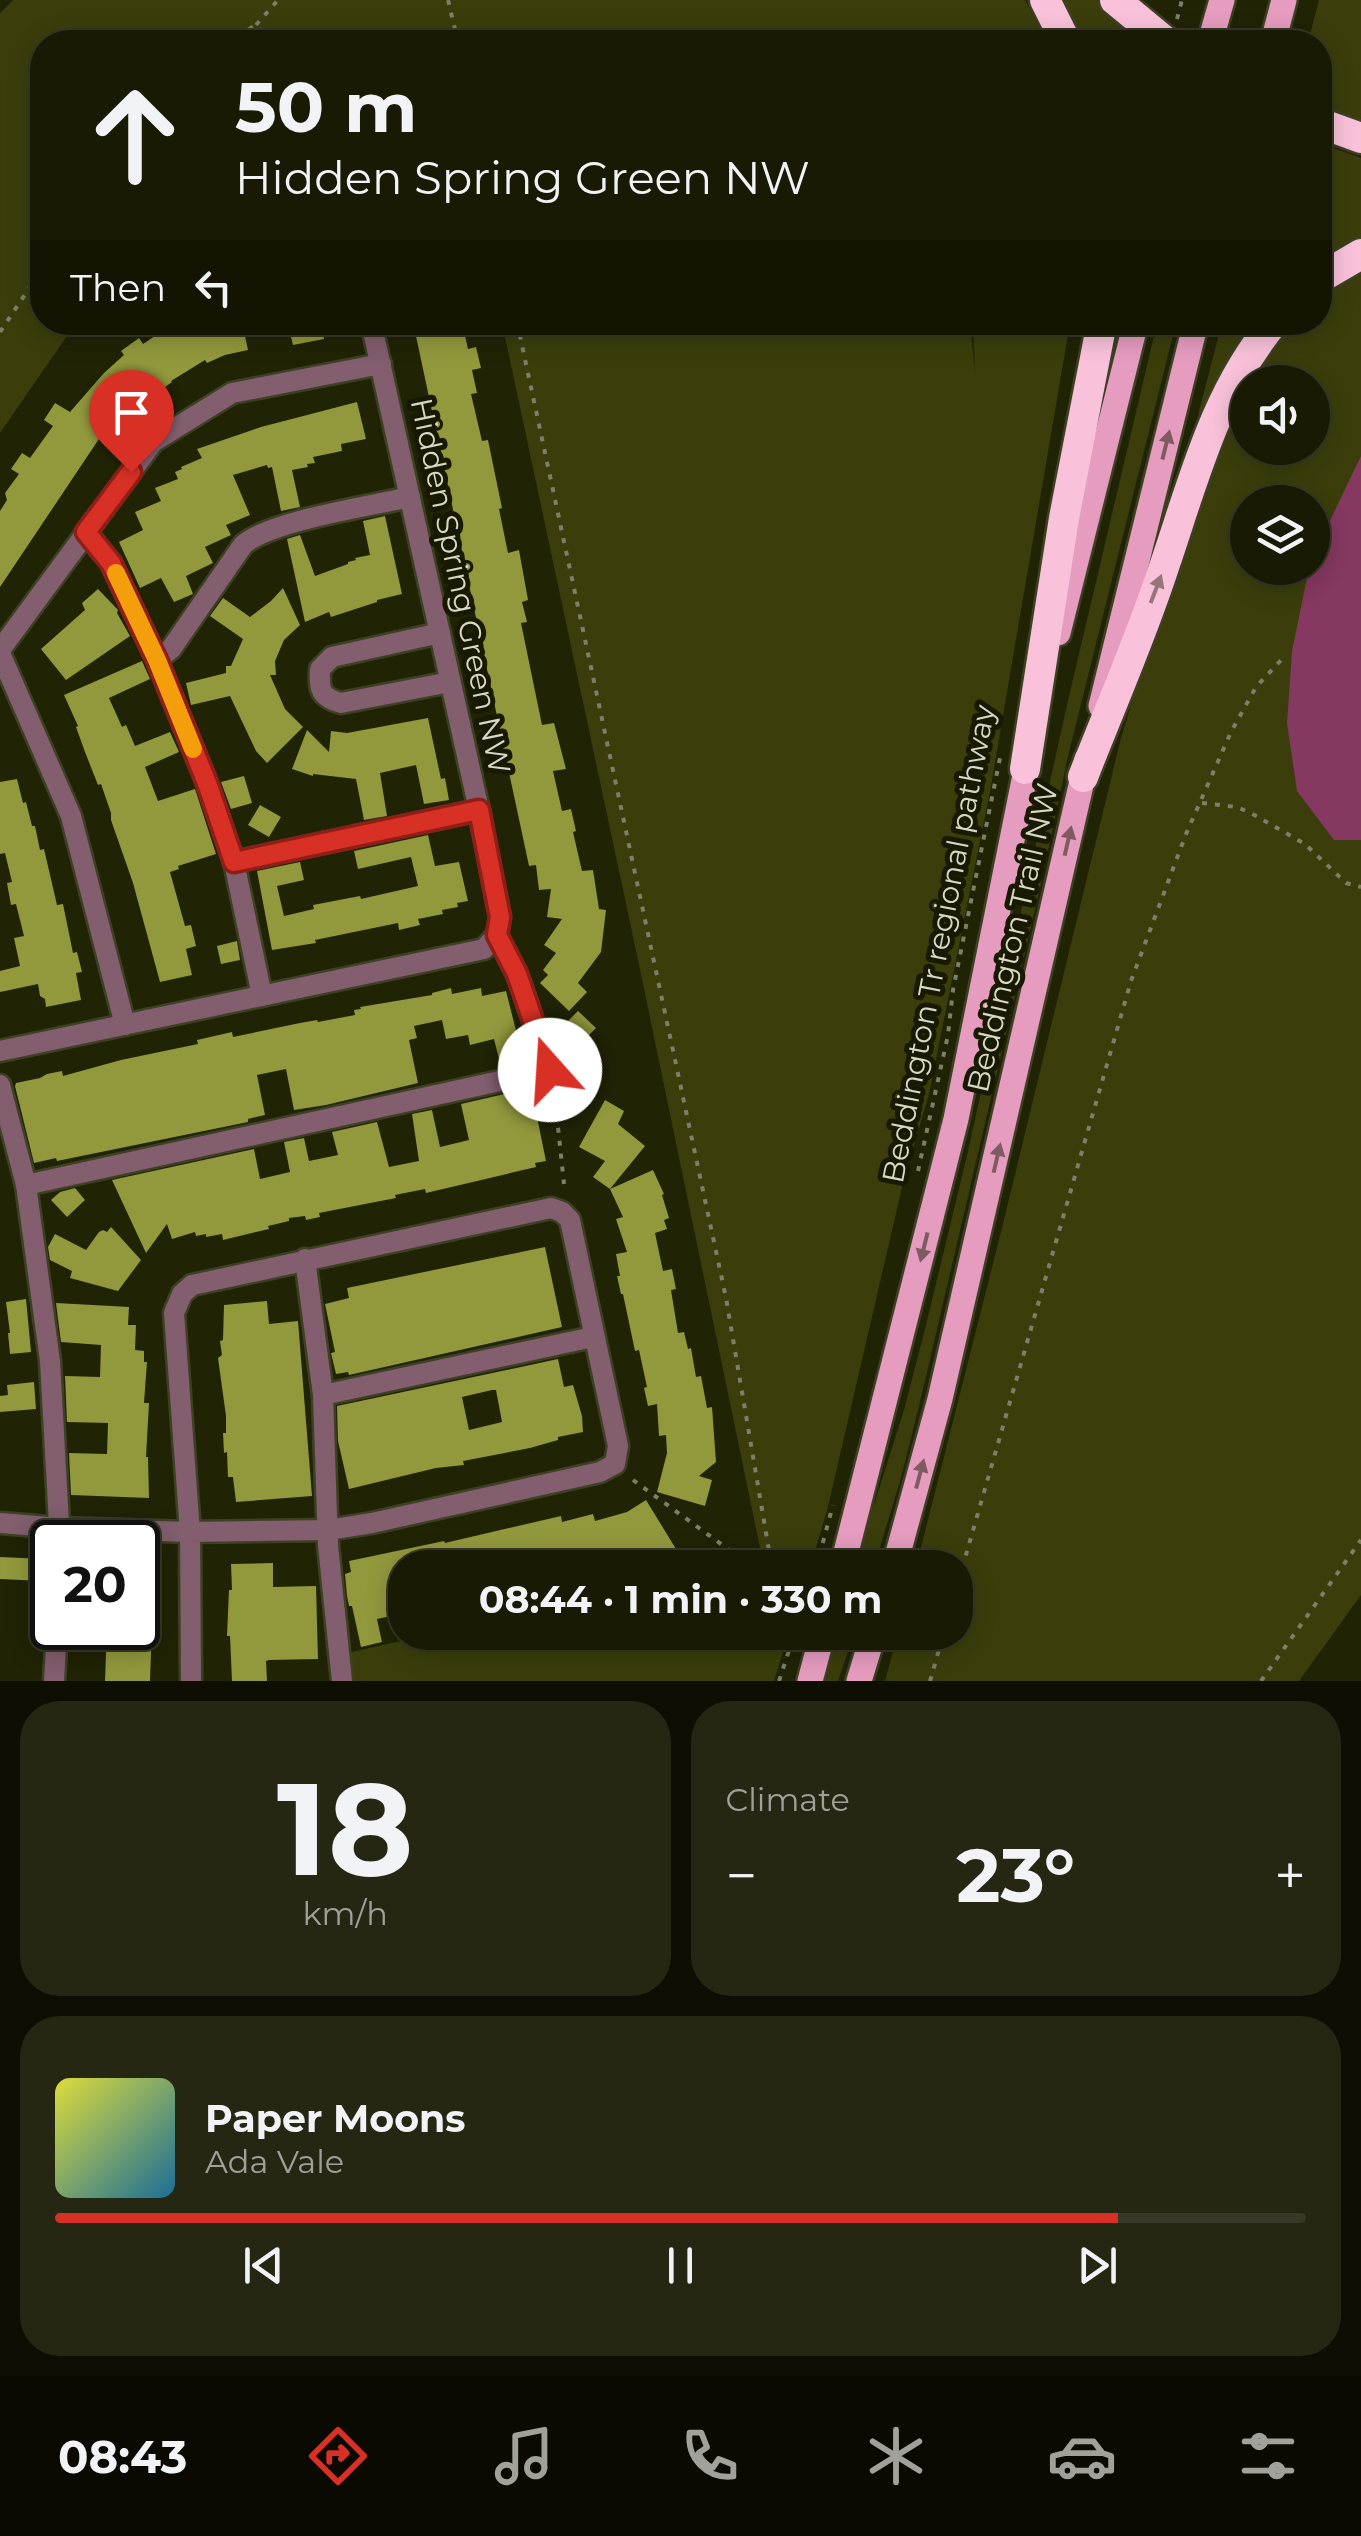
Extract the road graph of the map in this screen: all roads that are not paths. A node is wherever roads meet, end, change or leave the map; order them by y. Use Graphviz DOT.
graph roads {
  1 [pos="1045,0"];
  2 [pos="1115,0"];
  3 [pos="1222,0"];
  4 [pos="1284,0"];
  5 [pos="1060,30"];
  6 [pos="1151,30"];
  7 [pos="1213,30"];
  8 [pos="1276,30"];
  9 [pos="1332,127"];
  10 [pos="1361,138"];
  11 [pos="1361,254"];
  12 [pos="1332,271"];
  13 [pos="374,335"];
  14 [pos="1099,335"];
  15 [pos="1133,335"];
  16 [pos="1193,335"];
  17 [pos="1265,335"];
  18 [pos="380,364"];
  19 [pos="410,497"];
  20 [pos="86,532"];
  21 [pos="440,632"];
  22 [pos="0,652"];
  23 [pos="157,660"];
  24 [pos="450,682"];
  25 [pos="1025,769"];
  26 [pos="1083,778"];
  27 [pos="479,810"];
  28 [pos="234,862"];
  29 [pos="497,935"];
  30 [pos="262,996"];
  31 [pos="125,1024"];
  32 [pos="0,1051"];
  33 [pos="0,1085"];
  34 [pos="26,1184"];
  35 [pos="305,1260"];
  36 [pos="593,1336"];
  37 [pos="323,1395"];
  38 [pos="60,1520"];
  39 [pos="0,1523"];
  40 [pos="30,1529"];
  41 [pos="328,1530"];
  42 [pos="190,1532"];
  43 [pos="160,1533"];
  44 [pos="847,1550"];
  45 [pos="899,1550"];
  46 [pos="56,1650"];
  47 [pos="819,1650"];
  48 [pos="868,1650"];
  49 [pos="54,1681"];
  50 [pos="191,1681"];
  51 [pos="342,1681"];
  52 [pos="810,1681"];
  53 [pos="859,1681"];
  1 -- 5 [label="highway"];
  2 -- 6 [label="highway"];
  3 -- 7 [label="main road"];
  4 -- 8 [label="main road"];
  9 -- 10 [label="highway"];
  11 -- 12 [label="highway"];
  13 -- 18 [label="street"];
  14 -- 25 [label="highway"];
  15 -- 25 [label="main road, Beddington Trail NW"];
  26 -- 16 [label="main road, Beddington Trail NW, one-way"];
  26 -- 17 [label="highway, one-way"];
  18 -- 19 [label="street, Hidden Spring Green NW"];
  18 -- 20 [label="street, Hidden Spring Green NW"];
  19 -- 21 [label="street, Hidden Spring Green NW"];
  19 -- 23 [label="street"];
  20 -- 22 [label="street, Hidden Spring Green NW"];
  20 -- 23 [label="street"];
  21 -- 24 [label="street, Hidden Spring Green NW"];
  21 -- 24 [label="street"];
  22 -- 31 [label="street, Hidden Spring Green NW"];
  23 -- 28 [label="street"];
  24 -- 27 [label="street, Hidden Spring Green NW"];
  25 -- 44 [label="main road, Beddington Trail NW, one-way"];
  45 -- 26 [label="main road, Beddington Trail NW, one-way"];
  27 -- 28 [label="street"];
  27 -- 29 [label="street, Hidden Spring Green NW"];
  28 -- 30 [label="street"];
  29 -- 30 [label="street"];
  29 -- 34 [label="street"];
  30 -- 31 [label="street"];
  31 -- 32 [label="street"];
  33 -- 34 [label="street"];
  34 -- 38 [label="street"];
  35 -- 36 [label="street"];
  35 -- 37 [label="street"];
  35 -- 42 [label="street"];
  36 -- 37 [label="street"];
  36 -- 41 [label="street"];
  37 -- 41 [label="street"];
  39 -- 40 [label="street"];
  41 -- 42 [label="street"];
  41 -- 51 [label="street"];
  42 -- 43 [label="street"];
  42 -- 50 [label="street"];
  46 -- 49 [label="street"];
  47 -- 52 [label="main road"];
  48 -- 53 [label="main road"];
}
